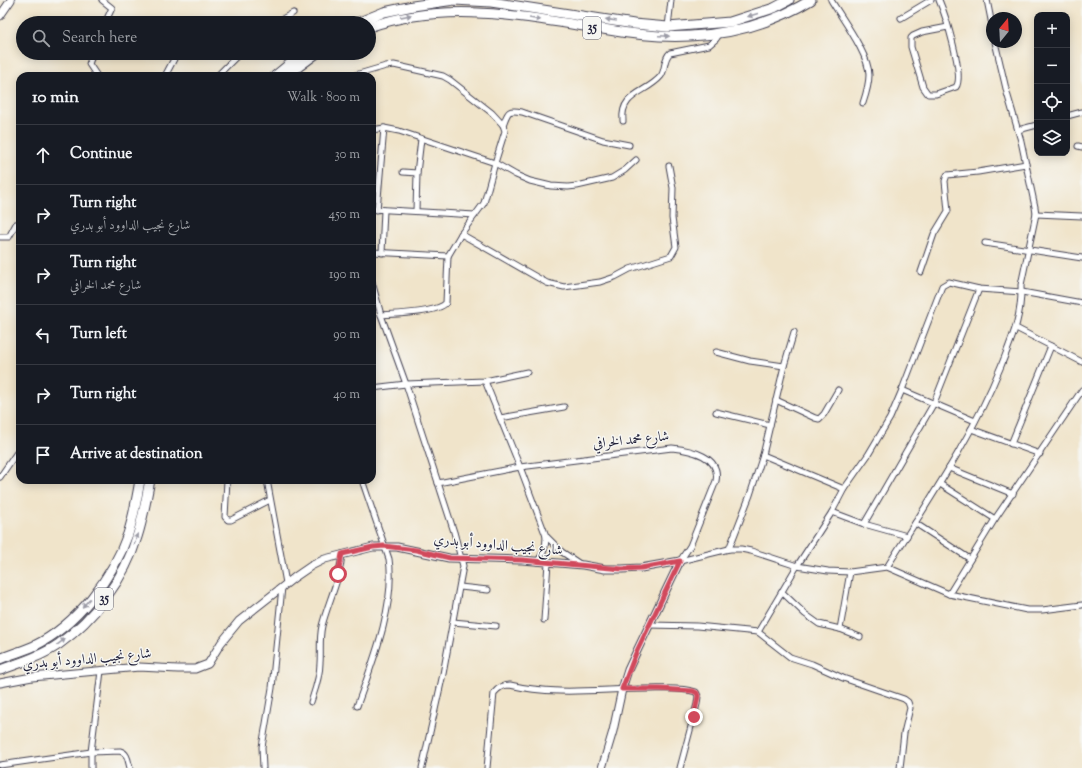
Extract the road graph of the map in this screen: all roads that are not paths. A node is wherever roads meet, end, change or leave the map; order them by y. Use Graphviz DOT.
graph roads {
  1 [pos="11,0"];
  2 [pos="102,0"];
  3 [pos="671,0"];
  4 [pos="789,0"];
  5 [pos="811,0"];
  6 [pos="831,0"];
  7 [pos="931,0"];
  8 [pos="939,0"];
  9 [pos="988,0"];
  10 [pos="519,3"];
  11 [pos="990,12"];
  12 [pos="293,13"];
  13 [pos="0,16"];
  14 [pos="108,16"];
  15 [pos="288,16"];
  16 [pos="374,16"];
  17 [pos="901,18"];
  18 [pos="376,24"];
  19 [pos="668,27"];
  20 [pos="948,27"];
  21 [pos="720,33"];
  22 [pos="996,48"];
  23 [pos="90,60"];
  24 [pos="173,60"];
  25 [pos="233,60"];
  26 [pos="294,60"];
  27 [pos="308,60"];
  28 [pos="94,72"];
  29 [pos="167,72"];
  30 [pos="221,72"];
  31 [pos="280,72"];
  32 [pos="291,72"];
  33 [pos="366,72"];
  34 [pos="863,103"];
  35 [pos="1082,112"];
  36 [pos="1070,115"];
  37 [pos="624,121"];
  38 [pos="503,125"];
  39 [pos="1034,126"];
  40 [pos="384,128"];
  41 [pos="376,129"];
  42 [pos="1018,130"];
  43 [pos="421,139"];
  44 [pos="629,145"];
  45 [pos="636,160"];
  46 [pos="495,163"];
  47 [pos="1026,164"];
  48 [pos="669,166"];
  49 [pos="403,172"];
  50 [pos="417,173"];
  51 [pos="376,200"];
  52 [pos="376,209"];
  53 [pos="384,210"];
  54 [pos="416,211"];
  55 [pos="1036,214"];
  56 [pos="475,215"];
  57 [pos="1082,216"];
  58 [pos="16,224"];
  59 [pos="461,234"];
  60 [pos="0,237"];
  61 [pos="985,243"];
  62 [pos="1030,249"];
  63 [pos="376,252"];
  64 [pos="382,253"];
  65 [pos="448,256"];
  66 [pos="1082,258"];
  67 [pos="921,272"];
  68 [pos="979,289"];
  69 [pos="1022,292"];
  70 [pos="376,297"];
  71 [pos="1082,303"];
  72 [pos="381,315"];
  73 [pos="1016,328"];
  74 [pos="794,332"];
  75 [pos="1051,346"];
  76 [pos="716,352"];
  77 [pos="1082,362"];
  78 [pos="784,366"];
  79 [pos="527,372"];
  80 [pos="485,381"];
  81 [pos="406,384"];
  82 [pos="376,388"];
  83 [pos="838,390"];
  84 [pos="902,390"];
  85 [pos="1082,390"];
  86 [pos="776,400"];
  87 [pos="934,403"];
  88 [pos="564,407"];
  89 [pos="716,412"];
  90 [pos="500,418"];
  91 [pos="975,421"];
  92 [pos="770,425"];
  93 [pos="971,429"];
  94 [pos="1011,444"];
  95 [pos="16,454"];
  96 [pos="1040,454"];
  97 [pos="763,455"];
  98 [pos="520,467"];
  99 [pos="949,468"];
  100 [pos="0,477"];
  101 [pos="438,483"];
  102 [pos="139,484"];
  103 [pos="149,484"];
  104 [pos="227,484"];
  105 [pos="268,484"];
  106 [pos="363,484"];
  107 [pos="940,484"];
  108 [pos="844,489"];
  109 [pos="1013,494"];
  110 [pos="270,500"];
  111 [pos="832,512"];
  112 [pos="995,519"];
  113 [pos="915,523"];
  114 [pos="864,524"];
  115 [pos="546,536"];
  116 [pos="907,536"];
  117 [pos="384,546"];
  118 [pos="729,549"];
  119 [pos="342,554"];
  120 [pos="462,558"];
  121 [pos="970,559"];
  122 [pos="680,561"];
  123 [pos="537,562"];
  124 [pos="548,563"];
  125 [pos="583,565"];
  126 [pos="797,566"];
  127 [pos="887,567"];
  128 [pos="850,572"];
  129 [pos="284,585"];
  130 [pos="460,587"];
  131 [pos="488,590"];
  132 [pos="782,592"];
  133 [pos="949,594"];
  134 [pos="1082,605"];
  135 [pos="544,620"];
  136 [pos="453,622"];
  137 [pos="649,625"];
  138 [pos="496,626"];
  139 [pos="840,629"];
  140 [pos="758,632"];
  141 [pos="860,637"];
  142 [pos="0,658"];
  143 [pos="0,670"];
  144 [pos="101,671"];
  145 [pos="0,683"];
  146 [pos="622,689"];
  147 [pos="311,702"];
  148 [pos="357,706"];
  149 [pos="92,752"];
  150 [pos="1,766"];
  151 [pos="91,768"];
  152 [pos="130,768"];
  153 [pos="263,768"];
  154 [pos="422,768"];
  155 [pos="487,768"];
  156 [pos="602,768"];
  157 [pos="680,768"];
  158 [pos="900,768"];
  1 -- 13 [label="street"];
  2 -- 14 [label="street"];
  3 -- 19 [label="street"];
  4 -- 19 [label="highway, 35, one-way"];
  5 -- 21 [label="highway, 35"];
  6 -- 34 [label="street"];
  7 -- 17 [label="street"];
  8 -- 20 [label="street"];
  9 -- 11 [label="street"];
  10 -- 16 [label="highway, 35"];
  19 -- 10 [label="highway, 35, one-way"];
  12 -- 15 [label="street"];
  18 -- 21 [label="highway, 35, one-way"];
  20 -- 20 [label="street"];
  21 -- 37 [label="street"];
  22 -- 42 [label="street"];
  23 -- 28 [label="street"];
  24 -- 29 [label="street"];
  25 -- 30 [label="street"];
  26 -- 31 [label="highway"];
  27 -- 32 [label="highway"];
  33 -- 38 [label="street"];
  35 -- 36 [label="street"];
  38 -- 44 [label="street"];
  38 -- 46 [label="street"];
  39 -- 42 [label="street"];
  40 -- 41 [label="street"];
  40 -- 43 [label="street"];
  40 -- 51 [label="street"];
  42 -- 47 [label="street"];
  43 -- 46 [label="street"];
  43 -- 50 [label="street"];
  45 -- 46 [label="street"];
  46 -- 56 [label="street"];
  47 -- 55 [label="street"];
  47 -- 67 [label="street"];
  48 -- 59 [label="street"];
  49 -- 50 [label="street"];
  50 -- 54 [label="street"];
  52 -- 53 [label="street"];
  53 -- 54 [label="street"];
  53 -- 64 [label="street"];
  54 -- 56 [label="street"];
  55 -- 57 [label="street"];
  55 -- 62 [label="street"];
  56 -- 59 [label="street"];
  58 -- 60 [label="street"];
  59 -- 65 [label="street"];
  61 -- 62 [label="street"];
  62 -- 66 [label="street"];
  62 -- 69 [label="street"];
  63 -- 64 [label="street"];
  64 -- 65 [label="street"];
  65 -- 72 [label="street"];
  68 -- 69 [label="street"];
  68 -- 84 [label="street"];
  68 -- 87 [label="street"];
  69 -- 71 [label="street"];
  69 -- 73 [label="street"];
  70 -- 72 [label="street"];
  72 -- 81 [label="street"];
  73 -- 75 [label="street"];
  73 -- 91 [label="street"];
  74 -- 78 [label="street"];
  75 -- 77 [label="street"];
  75 -- 94 [label="street"];
  76 -- 78 [label="street"];
  78 -- 86 [label="street"];
  79 -- 80 [label="street"];
  80 -- 81 [label="street"];
  80 -- 90 [label="street"];
  81 -- 82 [label="street"];
  81 -- 101 [label="street"];
  83 -- 86 [label="street"];
  84 -- 87 [label="street"];
  84 -- 108 [label="street"];
  85 -- 96 [label="street"];
  86 -- 92 [label="street"];
  87 -- 91 [label="street"];
  87 -- 114 [label="street"];
  88 -- 90 [label="street"];
  89 -- 92 [label="street"];
  90 -- 98 [label="street"];
  91 -- 93 [label="street"];
  92 -- 97 [label="street"];
  93 -- 94 [label="street"];
  93 -- 99 [label="street"];
  94 -- 96 [label="street"];
  95 -- 100 [label="street"];
  96 -- 109 [label="street"];
  97 -- 108 [label="street"];
  97 -- 118 [label="street"];
  98 -- 101 [label="street, شارع محمد الخرافي"];
  98 -- 115 [label="street"];
  98 -- 122 [label="street, شارع محمد الخرافي"];
  99 -- 107 [label="street"];
  99 -- 109 [label="street"];
  101 -- 120 [label="street"];
  102 -- 142 [label="highway, 35, one-way"];
  143 -- 103 [label="highway, 35, one-way"];
  104 -- 110 [label="street"];
  105 -- 110 [label="street"];
  106 -- 117 [label="street"];
  107 -- 112 [label="street"];
  107 -- 113 [label="street"];
  108 -- 111 [label="street"];
  109 -- 112 [label="street"];
  110 -- 129 [label="street"];
  111 -- 114 [label="street"];
  111 -- 126 [label="street"];
  112 -- 121 [label="street"];
  113 -- 116 [label="street"];
  113 -- 121 [label="street"];
  114 -- 116 [label="street"];
  115 -- 123 [label="street"];
  115 -- 125 [label="street"];
  116 -- 127 [label="street"];
  117 -- 119 [label="street, شارع نجيب الداوود أبو بدري"];
  117 -- 120 [label="street, شارع نجيب الداوود أبو بدري"];
  117 -- 148 [label="street"];
  118 -- 122 [label="street"];
  118 -- 126 [label="street"];
  119 -- 129 [label="street, شارع نجيب الداوود أبو بدري"];
  119 -- 147 [label="street"];
  120 -- 123 [label="street, شارع نجيب الداوود أبو بدري"];
  120 -- 130 [label="street"];
  121 -- 133 [label="street"];
  122 -- 125 [label="street, شارع نجيب الداوود أبو بدري"];
  122 -- 137 [label="street, شارع محمد الخرافي"];
  123 -- 124 [label="street, شارع نجيب الداوود أبو بدري"];
  124 -- 125 [label="street, شارع نجيب الداوود أبو بدري"];
  124 -- 135 [label="street"];
  126 -- 128 [label="street"];
  126 -- 132 [label="street"];
  127 -- 128 [label="street"];
  127 -- 133 [label="street"];
  128 -- 139 [label="street"];
  129 -- 144 [label="street, شارع نجيب الداوود أبو بدري"];
  129 -- 153 [label="street"];
  130 -- 131 [label="street"];
  130 -- 136 [label="street"];
  132 -- 139 [label="street"];
  132 -- 140 [label="street"];
  133 -- 134 [label="street"];
  136 -- 138 [label="street"];
  136 -- 154 [label="street"];
  137 -- 140 [label="street"];
  137 -- 146 [label="street, شارع محمد الخرافي"];
  139 -- 141 [label="street"];
  140 -- 158 [label="street"];
  144 -- 145 [label="street, شارع نجيب الداوود أبو بدري"];
  144 -- 149 [label="street"];
  146 -- 155 [label="street"];
  146 -- 156 [label="street, شارع محمد الخرافي"];
  146 -- 157 [label="street"];
  149 -- 150 [label="street"];
  149 -- 151 [label="street"];
  149 -- 152 [label="street"];
}
